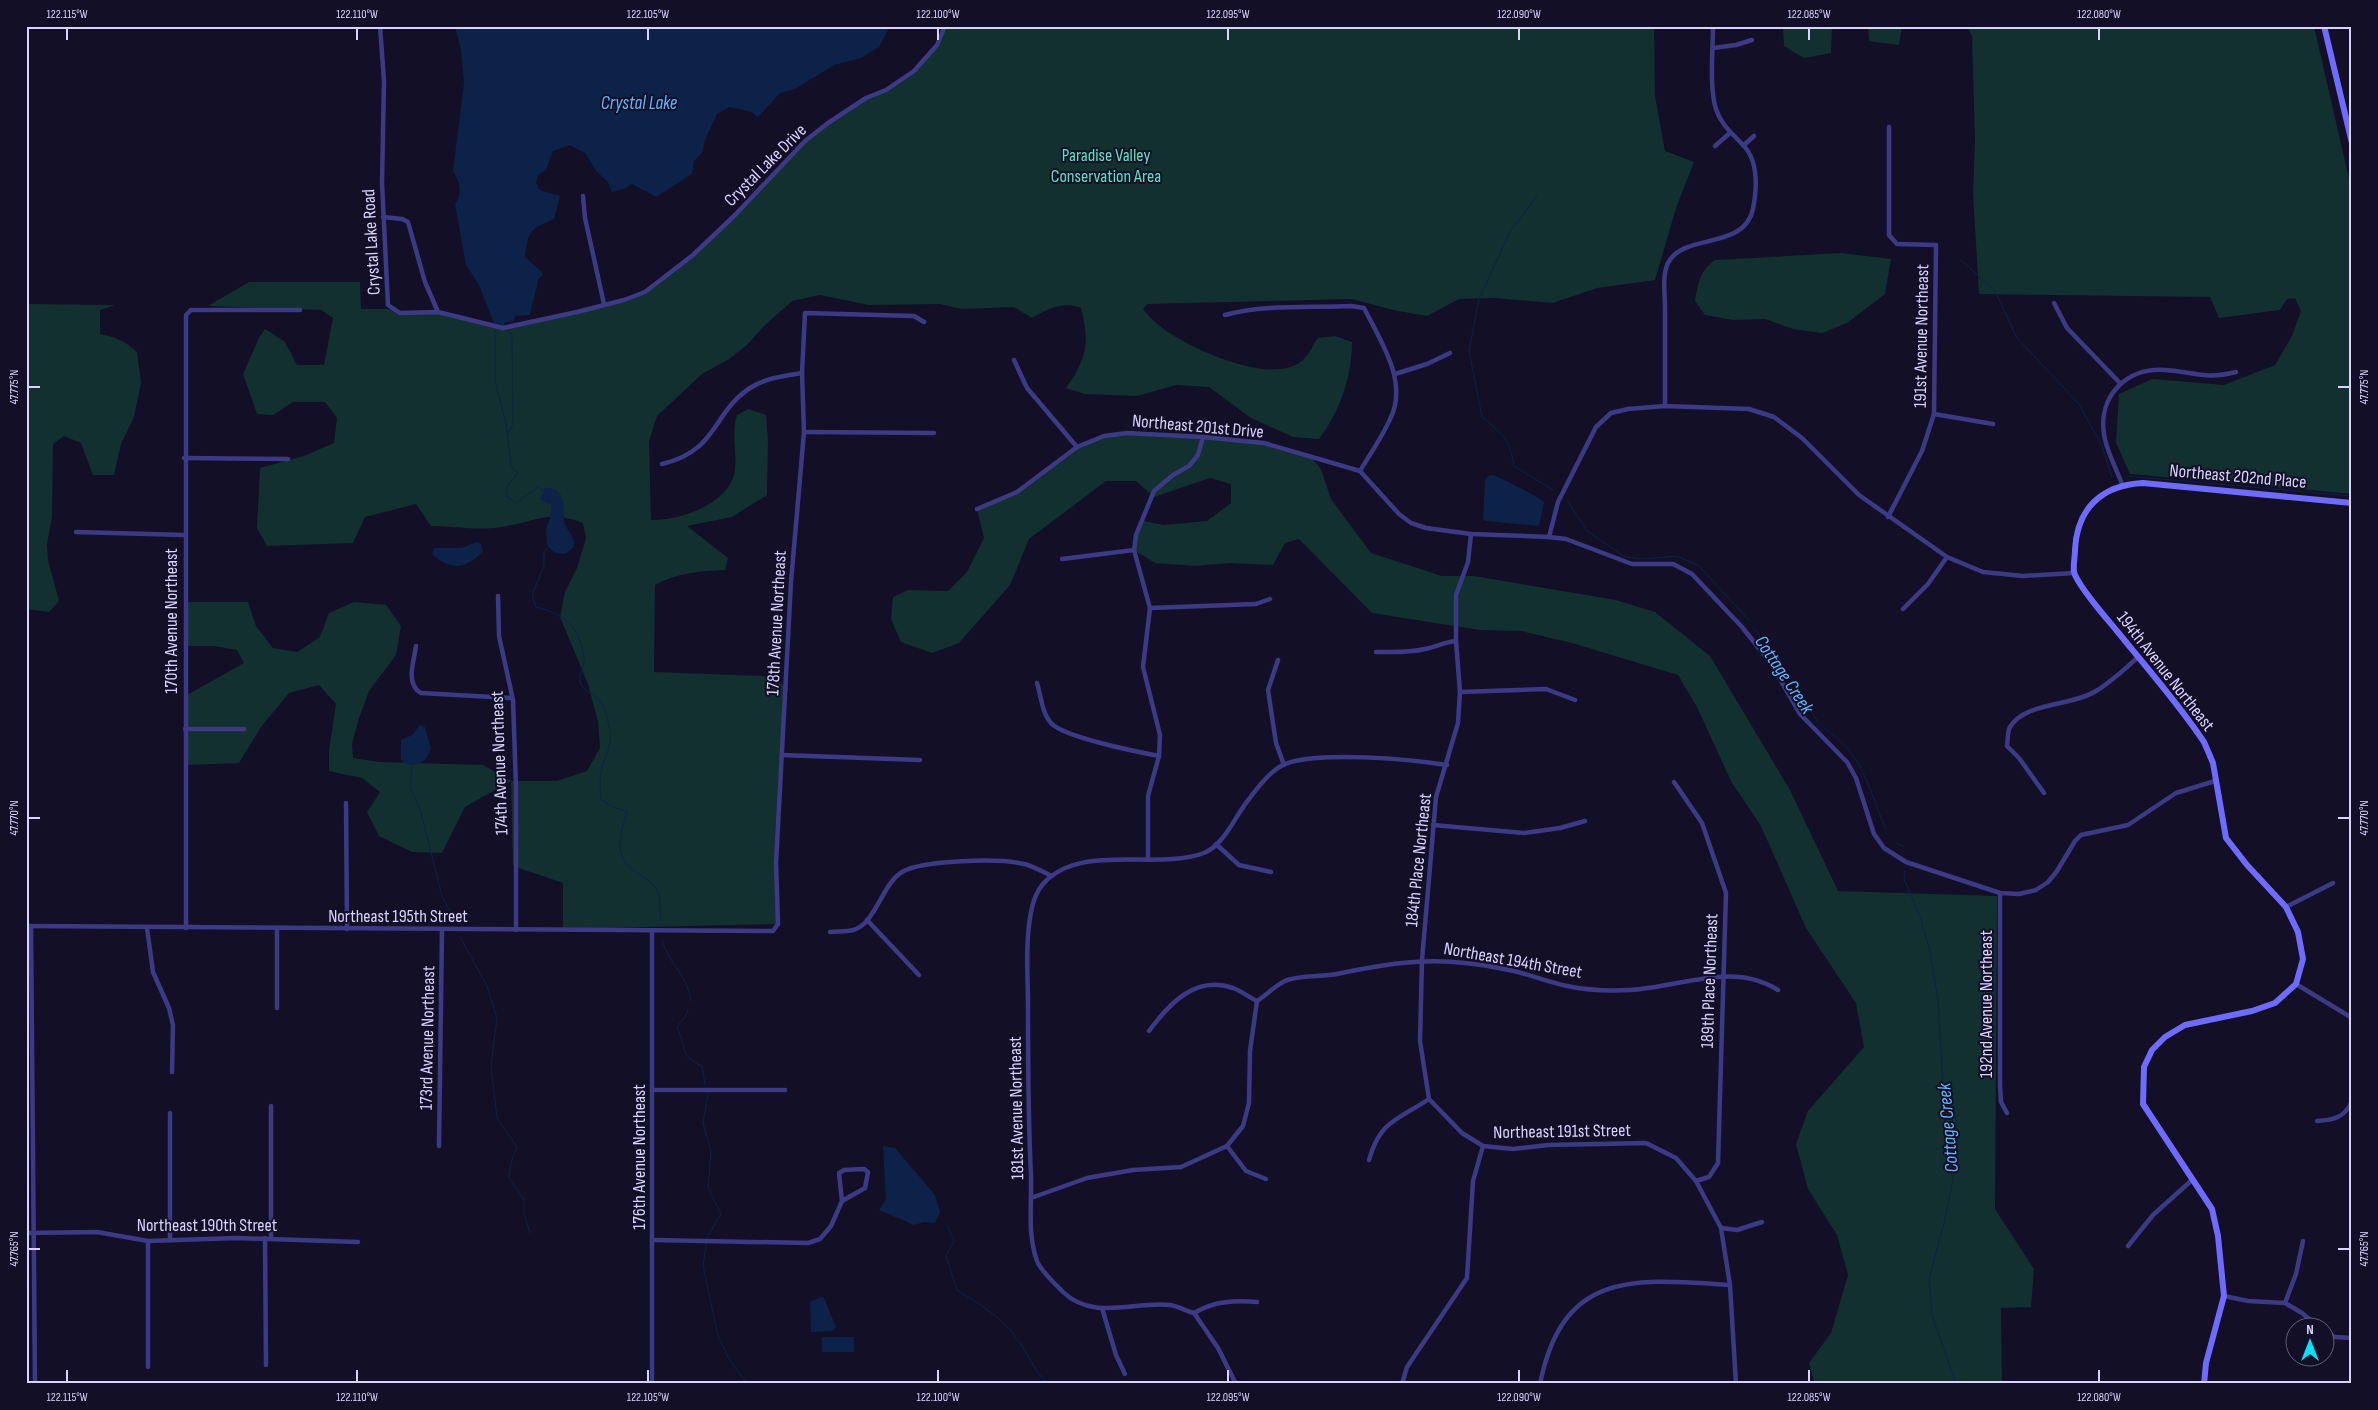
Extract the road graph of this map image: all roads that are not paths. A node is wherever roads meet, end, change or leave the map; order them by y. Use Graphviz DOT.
graph roads {
  1 [pos="380,26"];
  2 [pos="945,26"];
  3 [pos="1713,26"];
  4 [pos="2324,26"];
  5 [pos="1752,40"];
  6 [pos="1713,48"];
  7 [pos="1889,127"];
  8 [pos="1730,133"];
  9 [pos="1754,136"];
  10 [pos="2352,143"];
  11 [pos="1744,145"];
  12 [pos="1715,146"];
  13 [pos="583,196"];
  14 [pos="383,217"];
  15 [pos="2054,303"];
  16 [pos="604,304"];
  17 [pos="592,308"];
  18 [pos="300,310"];
  19 [pos="438,312"];
  20 [pos="1225,315"];
  21 [pos="924,322"];
  22 [pos="1450,353"];
  23 [pos="1014,360"];
  24 [pos="2236,372"];
  25 [pos="802,373"];
  26 [pos="1395,374"];
  27 [pos="2120,382"];
  28 [pos="1665,406"];
  29 [pos="1934,414"];
  30 [pos="1993,424"];
  31 [pos="804,432"];
  32 [pos="934,433"];
  33 [pos="1203,437"];
  34 [pos="1077,447"];
  35 [pos="184,458"];
  36 [pos="288,459"];
  37 [pos="662,464"];
  38 [pos="1360,471"];
  39 [pos="2122,484"];
  40 [pos="2352,502"];
  41 [pos="977,509"];
  42 [pos="1888,517"];
  43 [pos="76,532"];
  44 [pos="1471,534"];
  45 [pos="184,535"];
  46 [pos="1549,537"];
  47 [pos="1134,550"];
  48 [pos="1947,557"];
  49 [pos="1062,559"];
  50 [pos="2074,573"];
  51 [pos="498,596"];
  52 [pos="1270,599"];
  53 [pos="1150,608"];
  54 [pos="1903,609"];
  55 [pos="1456,641"];
  56 [pos="416,646"];
  57 [pos="1376,652"];
  58 [pos="2138,658"];
  59 [pos="1278,660"];
  60 [pos="1037,683"];
  61 [pos="1460,692"];
  62 [pos="512,698"];
  63 [pos="1575,700"];
  64 [pos="185,729"];
  65 [pos="244,729"];
  66 [pos="782,755"];
  67 [pos="1159,756"];
  68 [pos="920,760"];
  69 [pos="1284,764"];
  70 [pos="1446,765"];
  71 [pos="2215,781"];
  72 [pos="1674,782"];
  73 [pos="2044,793"];
  74 [pos="346,804"];
  75 [pos="1585,821"];
  76 [pos="1433,825"];
  77 [pos="1216,844"];
  78 [pos="1148,859"];
  79 [pos="1270,872"];
  80 [pos="1052,876"];
  81 [pos="2333,883"];
  82 [pos="2000,893"];
  83 [pos="2286,907"];
  84 [pos="867,920"];
  85 [pos="28,926"];
  86 [pos="147,928"];
  87 [pos="186,928"];
  88 [pos="277,928"];
  89 [pos="347,929"];
  90 [pos="442,930"];
  91 [pos="516,930"];
  92 [pos="652,931"];
  93 [pos="770,932"];
  94 [pos="830,932"];
  95 [pos="1422,960"];
  96 [pos="919,975"];
  97 [pos="1722,976"];
  98 [pos="2296,984"];
  99 [pos="1778,990"];
  100 [pos="1257,1001"];
  101 [pos="277,1008"];
  102 [pos="2352,1018"];
  103 [pos="1149,1031"];
  104 [pos="172,1072"];
  105 [pos="653,1090"];
  106 [pos="785,1090"];
  107 [pos="1429,1099"];
  108 [pos="2352,1101"];
  109 [pos="272,1106"];
  110 [pos="170,1113"];
  111 [pos="2007,1113"];
  112 [pos="2317,1121"];
  113 [pos="439,1146"];
  114 [pos="1227,1146"];
  115 [pos="1483,1146"];
  116 [pos="1369,1160"];
  117 [pos="1266,1179"];
  118 [pos="2192,1180"];
  119 [pos="1696,1181"];
  120 [pos="1031,1198"];
  121 [pos="842,1201"];
  122 [pos="1762,1222"];
  123 [pos="1721,1228"];
  124 [pos="26,1232"];
  125 [pos="32,1232"];
  126 [pos="265,1238"];
  127 [pos="271,1239"];
  128 [pos="170,1240"];
  129 [pos="653,1240"];
  130 [pos="148,1241"];
  131 [pos="2303,1241"];
  132 [pos="358,1242"];
  133 [pos="2128,1246"];
  134 [pos="1730,1285"];
  135 [pos="2224,1296"];
  136 [pos="1257,1302"];
  137 [pos="2285,1303"];
  138 [pos="1102,1308"];
  139 [pos="1194,1313"];
  140 [pos="2308,1318"];
  141 [pos="2336,1337"];
  142 [pos="2352,1338"];
  143 [pos="266,1365"];
  144 [pos="148,1367"];
  145 [pos="1126,1374"];
  146 [pos="34,1384"];
  147 [pos="652,1384"];
  148 [pos="1236,1384"];
  149 [pos="1402,1384"];
  150 [pos="1540,1384"];
  151 [pos="1736,1384"];
  152 [pos="2204,1384"];
  1 -- 14 [label="street, Crystal Lake Road"];
  2 -- 16 [label="street, Crystal Lake Drive"];
  3 -- 6 [label="street"];
  4 -- 10 [label="street"];
  5 -- 6 [label="street"];
  6 -- 8 [label="street"];
  7 -- 29 [label="street, 191st Avenue Northeast"];
  8 -- 11 [label="street"];
  8 -- 12 [label="street"];
  9 -- 11 [label="street"];
  11 -- 28 [label="street"];
  13 -- 16 [label="street"];
  14 -- 19 [label="street"];
  14 -- 19 [label="street, Crystal Lake Road"];
  15 -- 27 [label="street"];
  16 -- 17 [label="street, Crystal Lake Drive"];
  17 -- 19 [label="street, Crystal Lake Road"];
  18 -- 35 [label="street, 170th Avenue Northeast"];
  20 -- 26 [label="street"];
  21 -- 25 [label="street, 178th Avenue Northeast"];
  22 -- 26 [label="street"];
  23 -- 34 [label="street"];
  24 -- 27 [label="street"];
  25 -- 31 [label="street, 178th Avenue Northeast"];
  25 -- 37 [label="street"];
  26 -- 38 [label="street"];
  27 -- 39 [label="street"];
  28 -- 42 [label="street"];
  28 -- 46 [label="street"];
  29 -- 30 [label="street"];
  29 -- 42 [label="street, 191st Avenue Northeast"];
  31 -- 32 [label="street"];
  31 -- 66 [label="street, 178th Avenue Northeast"];
  33 -- 34 [label="street, Northeast 201st Drive"];
  33 -- 38 [label="street, Northeast 201st Drive"];
  33 -- 47 [label="street"];
  34 -- 41 [label="street, Northeast 201st Drive"];
  35 -- 36 [label="street"];
  35 -- 45 [label="street, 170th Avenue Northeast"];
  38 -- 44 [label="street"];
  39 -- 40 [label="street, Northeast 202nd Place"];
  39 -- 50 [label="street"];
  42 -- 48 [label="street"];
  43 -- 45 [label="street"];
  44 -- 46 [label="street"];
  44 -- 55 [label="street, 184th Place Northeast"];
  45 -- 64 [label="street, 170th Avenue Northeast"];
  46 -- 82 [label="street"];
  47 -- 49 [label="street"];
  47 -- 53 [label="street"];
  48 -- 50 [label="street"];
  48 -- 54 [label="street"];
  50 -- 58 [label="street, 194th Avenue Northeast"];
  51 -- 62 [label="street, 174th Avenue Northeast"];
  52 -- 53 [label="street"];
  53 -- 67 [label="street"];
  55 -- 57 [label="street"];
  55 -- 61 [label="street, 184th Place Northeast"];
  56 -- 62 [label="street"];
  58 -- 71 [label="street, 194th Avenue Northeast"];
  58 -- 73 [label="street"];
  59 -- 69 [label="street"];
  60 -- 67 [label="street"];
  61 -- 63 [label="street"];
  61 -- 70 [label="street, 184th Place Northeast"];
  62 -- 91 [label="street, 174th Avenue Northeast"];
  64 -- 65 [label="street"];
  64 -- 87 [label="street, 170th Avenue Northeast"];
  66 -- 68 [label="street"];
  66 -- 93 [label="street, 178th Avenue Northeast"];
  67 -- 78 [label="street"];
  69 -- 70 [label="street"];
  69 -- 77 [label="street"];
  70 -- 76 [label="street, 184th Place Northeast"];
  71 -- 82 [label="street"];
  71 -- 83 [label="street, 194th Avenue Northeast"];
  72 -- 97 [label="street, 189th Place Northeast"];
  74 -- 89 [label="street"];
  75 -- 76 [label="street"];
  76 -- 95 [label="street, 184th Place Northeast"];
  77 -- 78 [label="street"];
  77 -- 79 [label="street"];
  78 -- 80 [label="street"];
  80 -- 84 [label="street"];
  80 -- 120 [label="street, 181st Avenue Northeast"];
  81 -- 83 [label="street"];
  82 -- 111 [label="street, 192nd Avenue Northeast"];
  83 -- 98 [label="street, 194th Avenue Northeast"];
  84 -- 94 [label="street"];
  84 -- 96 [label="street"];
  85 -- 86 [label="street, Northeast 195th Street"];
  85 -- 125 [label="street"];
  86 -- 87 [label="street, Northeast 195th Street"];
  86 -- 104 [label="street"];
  87 -- 88 [label="street, Northeast 195th Street"];
  88 -- 89 [label="street, Northeast 195th Street"];
  88 -- 101 [label="street"];
  89 -- 90 [label="street, Northeast 195th Street"];
  90 -- 91 [label="street, Northeast 195th Street"];
  90 -- 113 [label="street, 173rd Avenue Northeast"];
  91 -- 92 [label="street, Northeast 195th Street"];
  92 -- 93 [label="street, Northeast 195th Street"];
  92 -- 105 [label="street, 176th Avenue Northeast"];
  95 -- 97 [label="street, Northeast 194th Street"];
  95 -- 100 [label="street, Northeast 194th Street"];
  95 -- 107 [label="street, 184th Place Northeast"];
  97 -- 99 [label="street, Northeast 194th Street"];
  97 -- 119 [label="street, 189th Place Northeast"];
  98 -- 102 [label="street"];
  98 -- 118 [label="street"];
  100 -- 103 [label="street"];
  100 -- 114 [label="street"];
  105 -- 106 [label="street"];
  105 -- 129 [label="street, 176th Avenue Northeast"];
  107 -- 115 [label="street, Northeast 191st Street"];
  107 -- 116 [label="street"];
  108 -- 112 [label="street"];
  109 -- 127 [label="street"];
  110 -- 128 [label="street"];
  114 -- 117 [label="street"];
  114 -- 120 [label="street"];
  115 -- 119 [label="street, Northeast 191st Street"];
  115 -- 149 [label="street"];
  118 -- 133 [label="street"];
  118 -- 135 [label="street"];
  119 -- 123 [label="street, Northeast 191st Street"];
  120 -- 138 [label="street, 181st Avenue Northeast"];
  121 -- 121 [label="street"];
  121 -- 129 [label="street"];
  122 -- 123 [label="street"];
  123 -- 134 [label="street, Northeast 191st Street"];
  124 -- 125 [label="street, Northeast 190th Street"];
  125 -- 130 [label="street, Northeast 190th Street"];
  125 -- 146 [label="street"];
  126 -- 127 [label="street, Northeast 190th Street"];
  126 -- 128 [label="street, Northeast 190th Street"];
  126 -- 143 [label="street"];
  127 -- 132 [label="street, Northeast 190th Street"];
  128 -- 130 [label="street, Northeast 190th Street"];
  129 -- 147 [label="street, 176th Avenue Northeast"];
  130 -- 144 [label="street"];
  131 -- 137 [label="street"];
  134 -- 150 [label="street"];
  134 -- 151 [label="street, Northeast 191st Street"];
  135 -- 137 [label="street"];
  135 -- 152 [label="street"];
  136 -- 139 [label="street"];
  137 -- 140 [label="street"];
  138 -- 139 [label="street, 181st Avenue Northeast"];
  138 -- 145 [label="street"];
  139 -- 148 [label="street"];
  141 -- 142 [label="street"];
}
